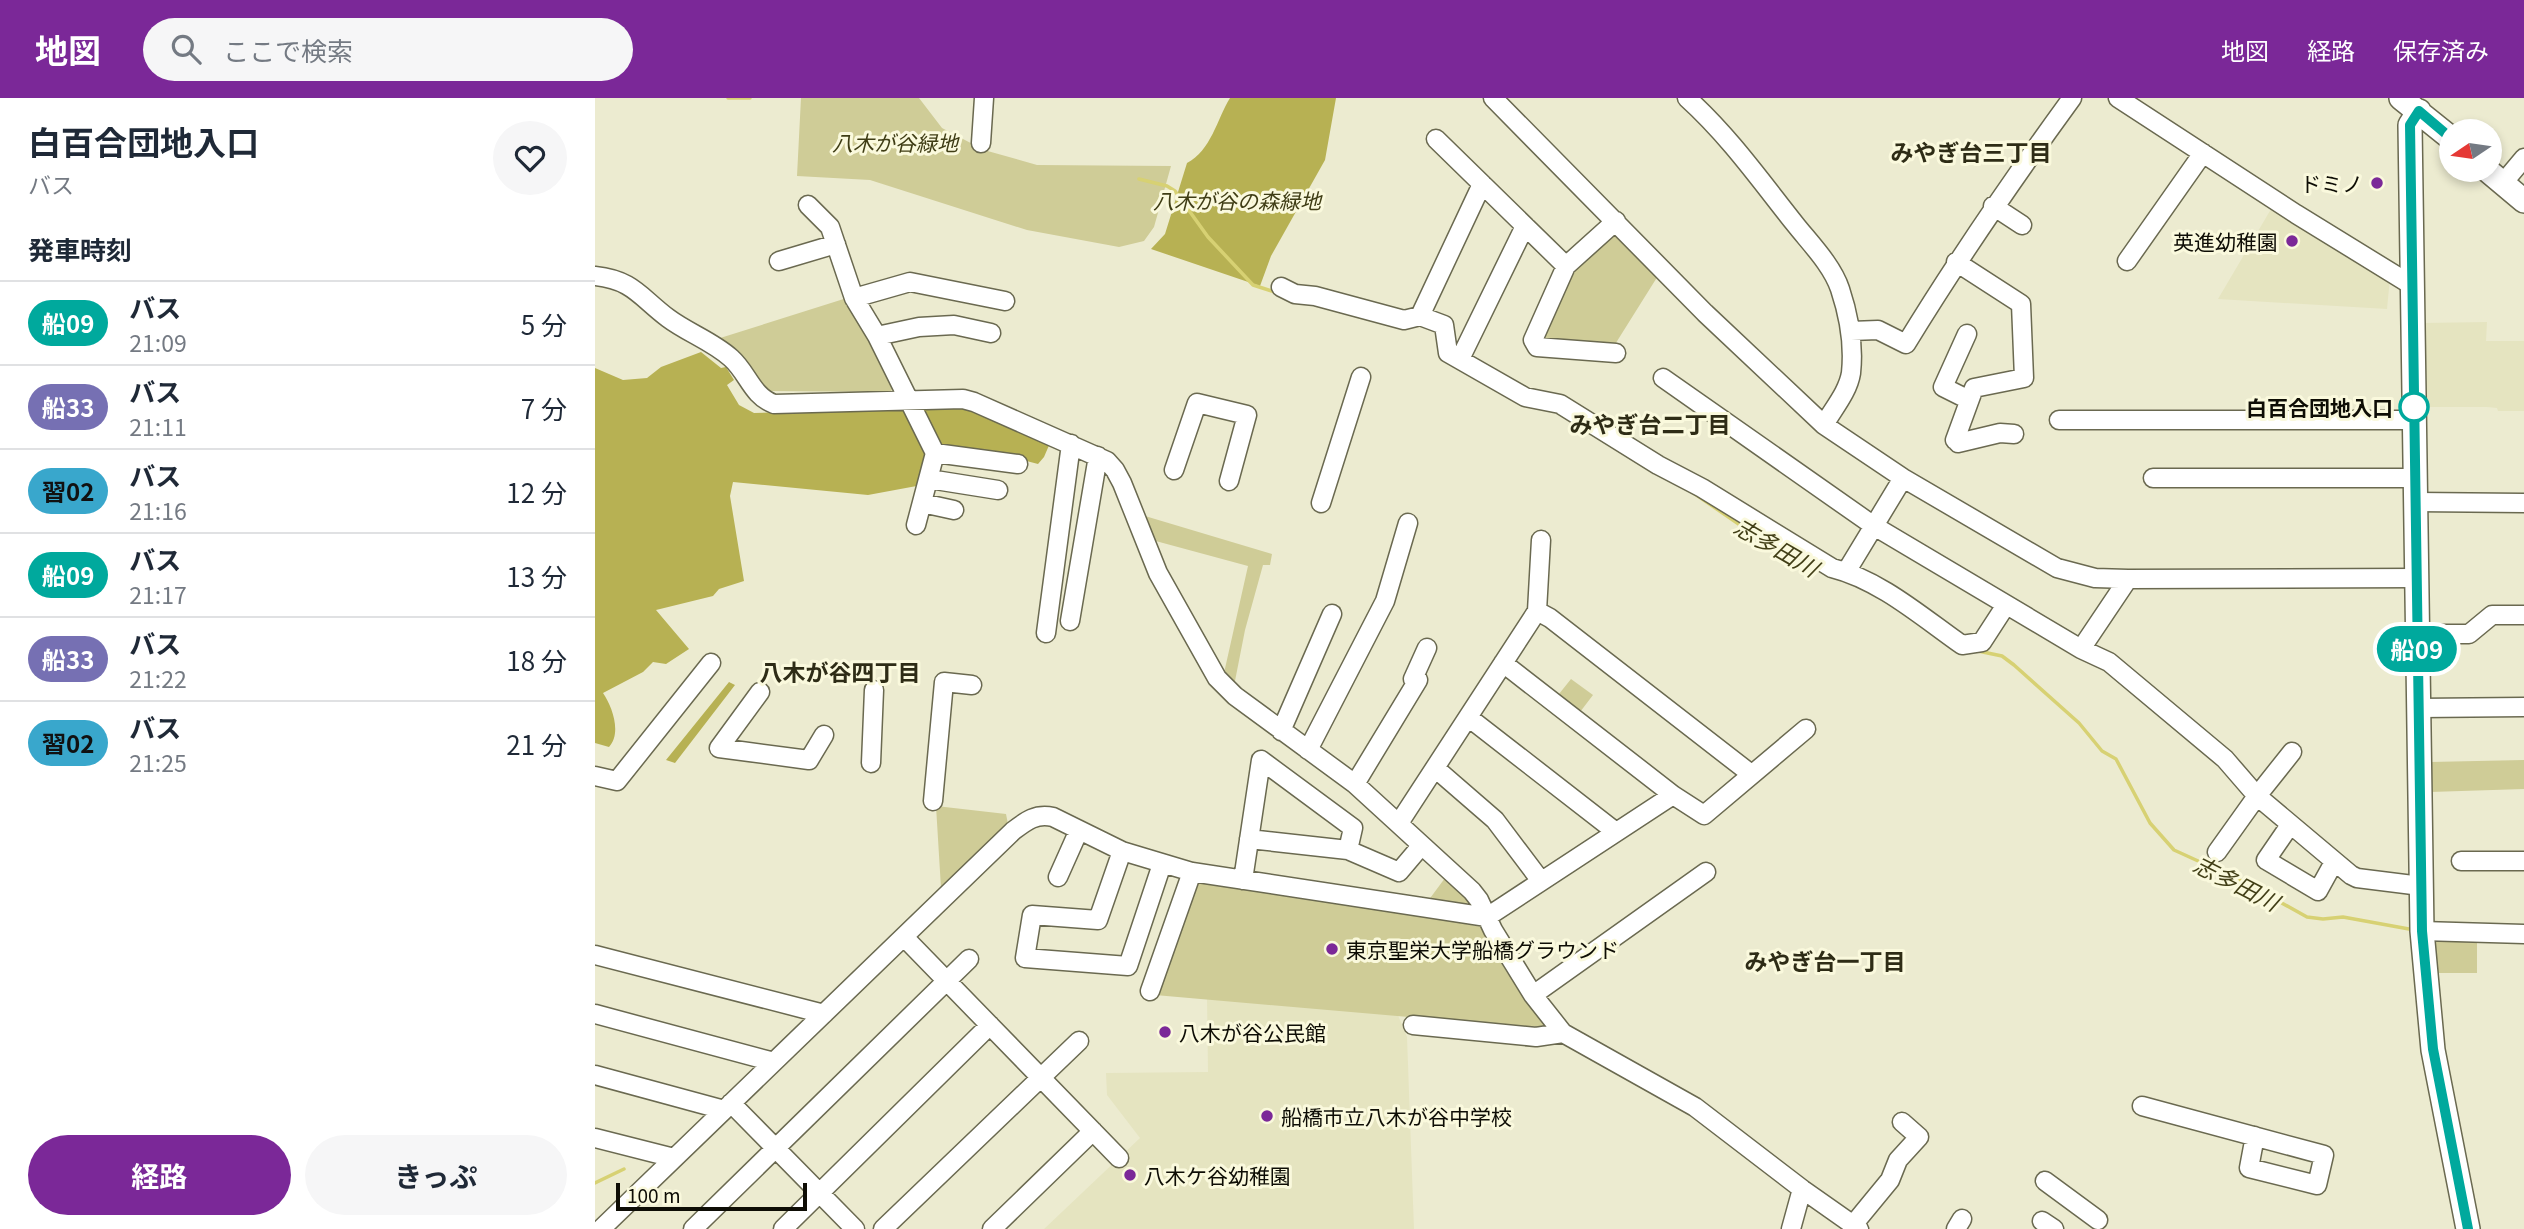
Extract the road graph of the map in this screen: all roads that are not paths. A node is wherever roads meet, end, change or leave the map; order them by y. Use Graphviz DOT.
graph roads {
  1 [pos="984,98"];
  2 [pos="1493,98"];
  3 [pos="1687,98"];
  4 [pos="2072,98"];
  5 [pos="2118,98"];
  6 [pos="2410,105"];
  7 [pos="2439,128"];
  8 [pos="1436,139"];
  9 [pos="981,143"];
  10 [pos="2203,153"];
  11 [pos="2524,158"];
  12 [pos="2503,172"];
  13 [pos="2501,182"];
  14 [pos="1482,184"];
  15 [pos="2524,201"];
  16 [pos="808,205"];
  17 [pos="1993,206"];
  18 [pos="1616,221"];
  19 [pos="2022,225"];
  20 [pos="1525,226"];
  21 [pos="836,244"];
  22 [pos="779,261"];
  23 [pos="2127,261"];
  24 [pos="1956,262"];
  25 [pos="1566,266"];
  26 [pos="595,276"];
  27 [pos="2413,286"];
  28 [pos="1281,287"];
  29 [pos="854,298"];
  30 [pos="1005,301"];
  31 [pos="1420,316"];
  32 [pos="1851,331"];
  33 [pos="991,333"];
  34 [pos="1967,334"];
  35 [pos="877,336"];
  36 [pos="1616,353"];
  37 [pos="1460,359"];
  38 [pos="1361,377"];
  39 [pos="1663,378"];
  40 [pos="907,400"];
  41 [pos="1969,400"];
  42 [pos="2059,421"];
  43 [pos="2414,421"];
  44 [pos="1824,425"];
  45 [pos="2014,435"];
  46 [pos="1071,444"];
  47 [pos="935,453"];
  48 [pos="1098,456"];
  49 [pos="1018,464"];
  50 [pos="1174,470"];
  51 [pos="1903,478"];
  52 [pos="2153,478"];
  53 [pos="2415,478"];
  54 [pos="929,479"];
  55 [pos="1229,481"];
  56 [pos="999,490"];
  57 [pos="2415,502"];
  58 [pos="922,503"];
  59 [pos="1321,503"];
  60 [pos="2524,503"];
  61 [pos="954,510"];
  62 [pos="1408,523"];
  63 [pos="916,525"];
  64 [pos="1874,526"];
  65 [pos="1541,540"];
  66 [pos="1846,572"];
  67 [pos="2416,578"];
  68 [pos="2129,579"];
  69 [pos="2006,605"];
  70 [pos="1537,611"];
  71 [pos="1332,614"];
  72 [pos="2524,615"];
  73 [pos="1070,621"];
  74 [pos="1046,633"];
  75 [pos="2417,634"];
  76 [pos="1427,648"];
  77 [pos="2081,649"];
  78 [pos="711,663"];
  79 [pos="1503,663"];
  80 [pos="972,685"];
  81 [pos="874,690"];
  82 [pos="760,692"];
  83 [pos="2524,707"];
  84 [pos="2419,708"];
  85 [pos="1468,717"];
  86 [pos="1806,729"];
  87 [pos="1281,731"];
  88 [pos="824,734"];
  89 [pos="1308,750"];
  90 [pos="2292,752"];
  91 [pos="871,763"];
  92 [pos="1435,768"];
  93 [pos="1751,774"];
  94 [pos="595,776"];
  95 [pos="1355,784"];
  96 [pos="1673,795"];
  97 [pos="2257,796"];
  98 [pos="933,801"];
  99 [pos="1399,823"];
  100 [pos="2290,825"];
  101 [pos="1079,830"];
  102 [pos="1616,832"];
  103 [pos="1249,839"];
  104 [pos="1421,846"];
  105 [pos="1347,850"];
  106 [pos="1122,851"];
  107 [pos="2217,852"];
  108 [pos="2461,861"];
  109 [pos="2524,861"];
  110 [pos="2334,862"];
  111 [pos="1162,864"];
  112 [pos="1192,872"];
  113 [pos="1706,872"];
  114 [pos="1058,877"];
  115 [pos="1243,880"];
  116 [pos="1541,881"];
  117 [pos="2421,887"];
  118 [pos="1487,917"];
  119 [pos="2422,931"];
  120 [pos="2524,934"];
  121 [pos="904,937"];
  122 [pos="595,955"];
  123 [pos="969,959"];
  124 [pos="947,981"];
  125 [pos="1150,991"];
  126 [pos="1533,995"];
  127 [pos="595,1014"];
  128 [pos="824,1014"];
  129 [pos="990,1025"];
  130 [pos="1413,1026"];
  131 [pos="1563,1033"];
  132 [pos="1079,1041"];
  133 [pos="774,1062"];
  134 [pos="595,1075"];
  135 [pos="1041,1078"];
  136 [pos="2142,1106"];
  137 [pos="728,1107"];
  138 [pos="1902,1122"];
  139 [pos="1093,1131"];
  140 [pos="2255,1136"];
  141 [pos="595,1138"];
  142 [pos="775,1148"];
  143 [pos="674,1158"];
  144 [pos="1119,1158"];
  145 [pos="2045,1181"];
  146 [pos="1802,1189"];
  147 [pos="819,1193"];
  148 [pos="2098,1220"];
  149 [pos="1856,1227"];
  150 [pos="601,1229"];
  151 [pos="693,1229"];
  152 [pos="783,1229"];
  153 [pos="855,1229"];
  154 [pos="883,1229"];
  155 [pos="992,1229"];
  156 [pos="1791,1229"];
  157 [pos="2468,1229"];
  1 -- 9 [label="street"];
  2 -- 18 [label="street"];
  3 -- 32 [label="street"];
  4 -- 17 [label="street"];
  5 -- 10 [label="street"];
  6 -- 7 [label="main road"];
  6 -- 27 [label="main road"];
  8 -- 14 [label="street"];
  10 -- 23 [label="street"];
  10 -- 27 [label="street"];
  11 -- 12 [label="street"];
  13 -- 15 [label="main road"];
  14 -- 20 [label="street"];
  14 -- 31 [label="street"];
  16 -- 21 [label="street"];
  17 -- 19 [label="street"];
  17 -- 24 [label="street"];
  18 -- 25 [label="street"];
  18 -- 44 [label="street"];
  20 -- 25 [label="street"];
  20 -- 37 [label="street"];
  21 -- 22 [label="street"];
  21 -- 29 [label="street"];
  24 -- 32 [label="street"];
  24 -- 41 [label="street"];
  25 -- 36 [label="street"];
  26 -- 40 [label="street"];
  27 -- 43 [label="main road"];
  28 -- 31 [label="street"];
  29 -- 30 [label="street"];
  29 -- 35 [label="street"];
  31 -- 37 [label="street"];
  32 -- 44 [label="street"];
  33 -- 35 [label="street"];
  34 -- 41 [label="street"];
  35 -- 40 [label="street"];
  37 -- 66 [label="street"];
  38 -- 59 [label="street"];
  39 -- 64 [label="street"];
  40 -- 46 [label="street"];
  40 -- 47 [label="street"];
  41 -- 45 [label="street"];
  42 -- 43 [label="street"];
  43 -- 53 [label="main road"];
  44 -- 51 [label="street"];
  46 -- 48 [label="street"];
  46 -- 74 [label="street"];
  47 -- 49 [label="street"];
  47 -- 54 [label="street"];
  48 -- 73 [label="street"];
  48 -- 87 [label="street"];
  50 -- 55 [label="street"];
  51 -- 64 [label="street"];
  51 -- 68 [label="street"];
  52 -- 53 [label="street"];
  53 -- 57 [label="main road"];
  54 -- 56 [label="street"];
  54 -- 58 [label="street"];
  57 -- 60 [label="street"];
  57 -- 67 [label="main road"];
  58 -- 61 [label="street"];
  58 -- 63 [label="street"];
  62 -- 89 [label="street"];
  64 -- 66 [label="street"];
  64 -- 69 [label="street"];
  65 -- 70 [label="street"];
  66 -- 69 [label="street"];
  67 -- 68 [label="street"];
  67 -- 75 [label="main road"];
  68 -- 77 [label="street"];
  69 -- 77 [label="street"];
  70 -- 79 [label="street"];
  70 -- 93 [label="street"];
  71 -- 87 [label="street"];
  72 -- 75 [label="street"];
  75 -- 84 [label="main road"];
  76 -- 95 [label="street"];
  77 -- 97 [label="street"];
  78 -- 94 [label="street"];
  79 -- 85 [label="street"];
  79 -- 96 [label="street"];
  80 -- 98 [label="street"];
  81 -- 91 [label="street"];
  82 -- 88 [label="street"];
  83 -- 84 [label="street"];
  84 -- 117 [label="main road"];
  85 -- 92 [label="street"];
  85 -- 102 [label="street"];
  86 -- 93 [label="street"];
  87 -- 89 [label="street"];
  89 -- 95 [label="street"];
  90 -- 97 [label="street"];
  92 -- 99 [label="street"];
  92 -- 116 [label="street"];
  93 -- 96 [label="street"];
  95 -- 99 [label="street"];
  96 -- 102 [label="street"];
  97 -- 100 [label="street"];
  97 -- 107 [label="street"];
  99 -- 104 [label="street"];
  100 -- 110 [label="street"];
  100 -- 110 [label="street"];
  101 -- 106 [label="street"];
  101 -- 114 [label="street"];
  101 -- 121 [label="street"];
  102 -- 116 [label="street"];
  103 -- 105 [label="street"];
  103 -- 105 [label="street"];
  103 -- 115 [label="street"];
  104 -- 105 [label="street"];
  104 -- 118 [label="street"];
  106 -- 111 [label="street"];
  106 -- 111 [label="street"];
  108 -- 109 [label="street"];
  110 -- 117 [label="street"];
  111 -- 112 [label="street"];
  112 -- 115 [label="street"];
  112 -- 125 [label="street"];
  113 -- 126 [label="street"];
  115 -- 118 [label="street"];
  116 -- 118 [label="street"];
  117 -- 119 [label="main road"];
  118 -- 126 [label="street"];
  119 -- 120 [label="street"];
  119 -- 157 [label="main road"];
  121 -- 124 [label="street"];
  121 -- 128 [label="street"];
  122 -- 128 [label="street"];
  123 -- 124 [label="street"];
  124 -- 129 [label="street"];
  124 -- 142 [label="street"];
  126 -- 131 [label="street"];
  127 -- 133 [label="street"];
  128 -- 133 [label="street"];
  129 -- 135 [label="street"];
  129 -- 147 [label="street"];
  130 -- 131 [label="street"];
  131 -- 146 [label="street"];
  132 -- 135 [label="street"];
  133 -- 137 [label="street"];
  134 -- 137 [label="street"];
  135 -- 139 [label="street"];
  135 -- 154 [label="street"];
  136 -- 140 [label="street"];
  137 -- 142 [label="street"];
  137 -- 143 [label="street"];
  138 -- 149 [label="street"];
  139 -- 144 [label="street"];
  139 -- 155 [label="street"];
  141 -- 143 [label="street"];
  142 -- 147 [label="street"];
  142 -- 151 [label="street"];
  143 -- 150 [label="street"];
  145 -- 148 [label="street"];
  146 -- 149 [label="street"];
  146 -- 156 [label="street"];
  147 -- 152 [label="street"];
  147 -- 153 [label="street"];
}
